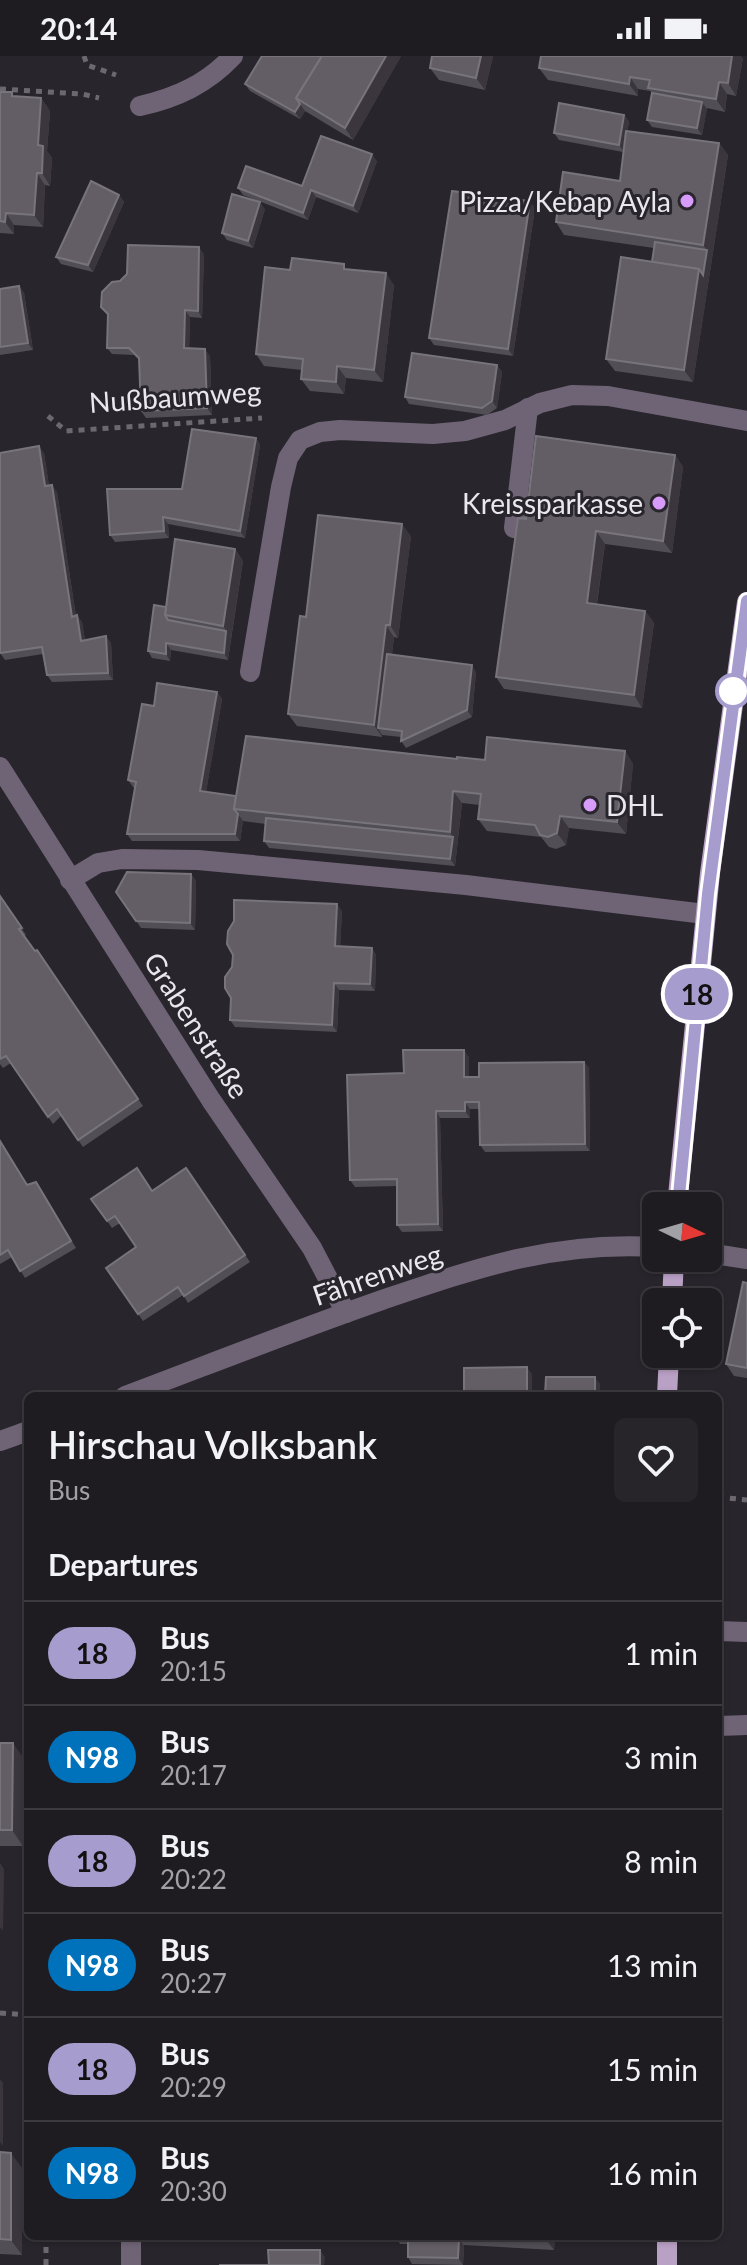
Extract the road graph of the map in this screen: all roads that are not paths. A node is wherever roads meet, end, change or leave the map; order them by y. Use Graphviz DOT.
graph roads {
  1 [pos="233,56"];
  2 [pos="140,106"];
  3 [pos="528,408"];
  4 [pos="747,421"];
  5 [pos="514,528"];
  6 [pos="747,602"];
  7 [pos="250,672"];
  8 [pos="0,767"];
  9 [pos="70,880"];
  10 [pos="705,914"];
  11 [pos="678,1192"];
  12 [pos="642,1247"];
  13 [pos="722,1255"];
  14 [pos="747,1259"];
  15 [pos="346,1313"];
  16 [pos="668,1368"];
  17 [pos="136,1392"];
  18 [pos="667,1392"];
  19 [pos="24,1432"];
  20 [pos="0,1441"];
  21 [pos="722,1631"];
  22 [pos="747,1632"];
  23 [pos="747,1725"];
  24 [pos="722,1726"];
  25 [pos="131,2240"];
  26 [pos="667,2240"];
  27 [pos="131,2265"];
  28 [pos="667,2265"];
  1 -- 2 [label="street"];
  3 -- 4 [label="street"];
  3 -- 5 [label="street"];
  3 -- 7 [label="street"];
  6 -- 10 [label="main road"];
  8 -- 9 [label="street, Grabenstraße"];
  9 -- 10 [label="street"];
  9 -- 15 [label="street, Grabenstraße"];
  10 -- 11 [label="main road"];
  12 -- 15 [label="street, Fährenweg"];
  13 -- 14 [label="street"];
  15 -- 17 [label="street, Fährenweg"];
  16 -- 18 [label="main road"];
  19 -- 20 [label="street"];
  21 -- 22 [label="street"];
  23 -- 24 [label="street"];
  25 -- 27 [label="street"];
  26 -- 28 [label="main road"];
}
